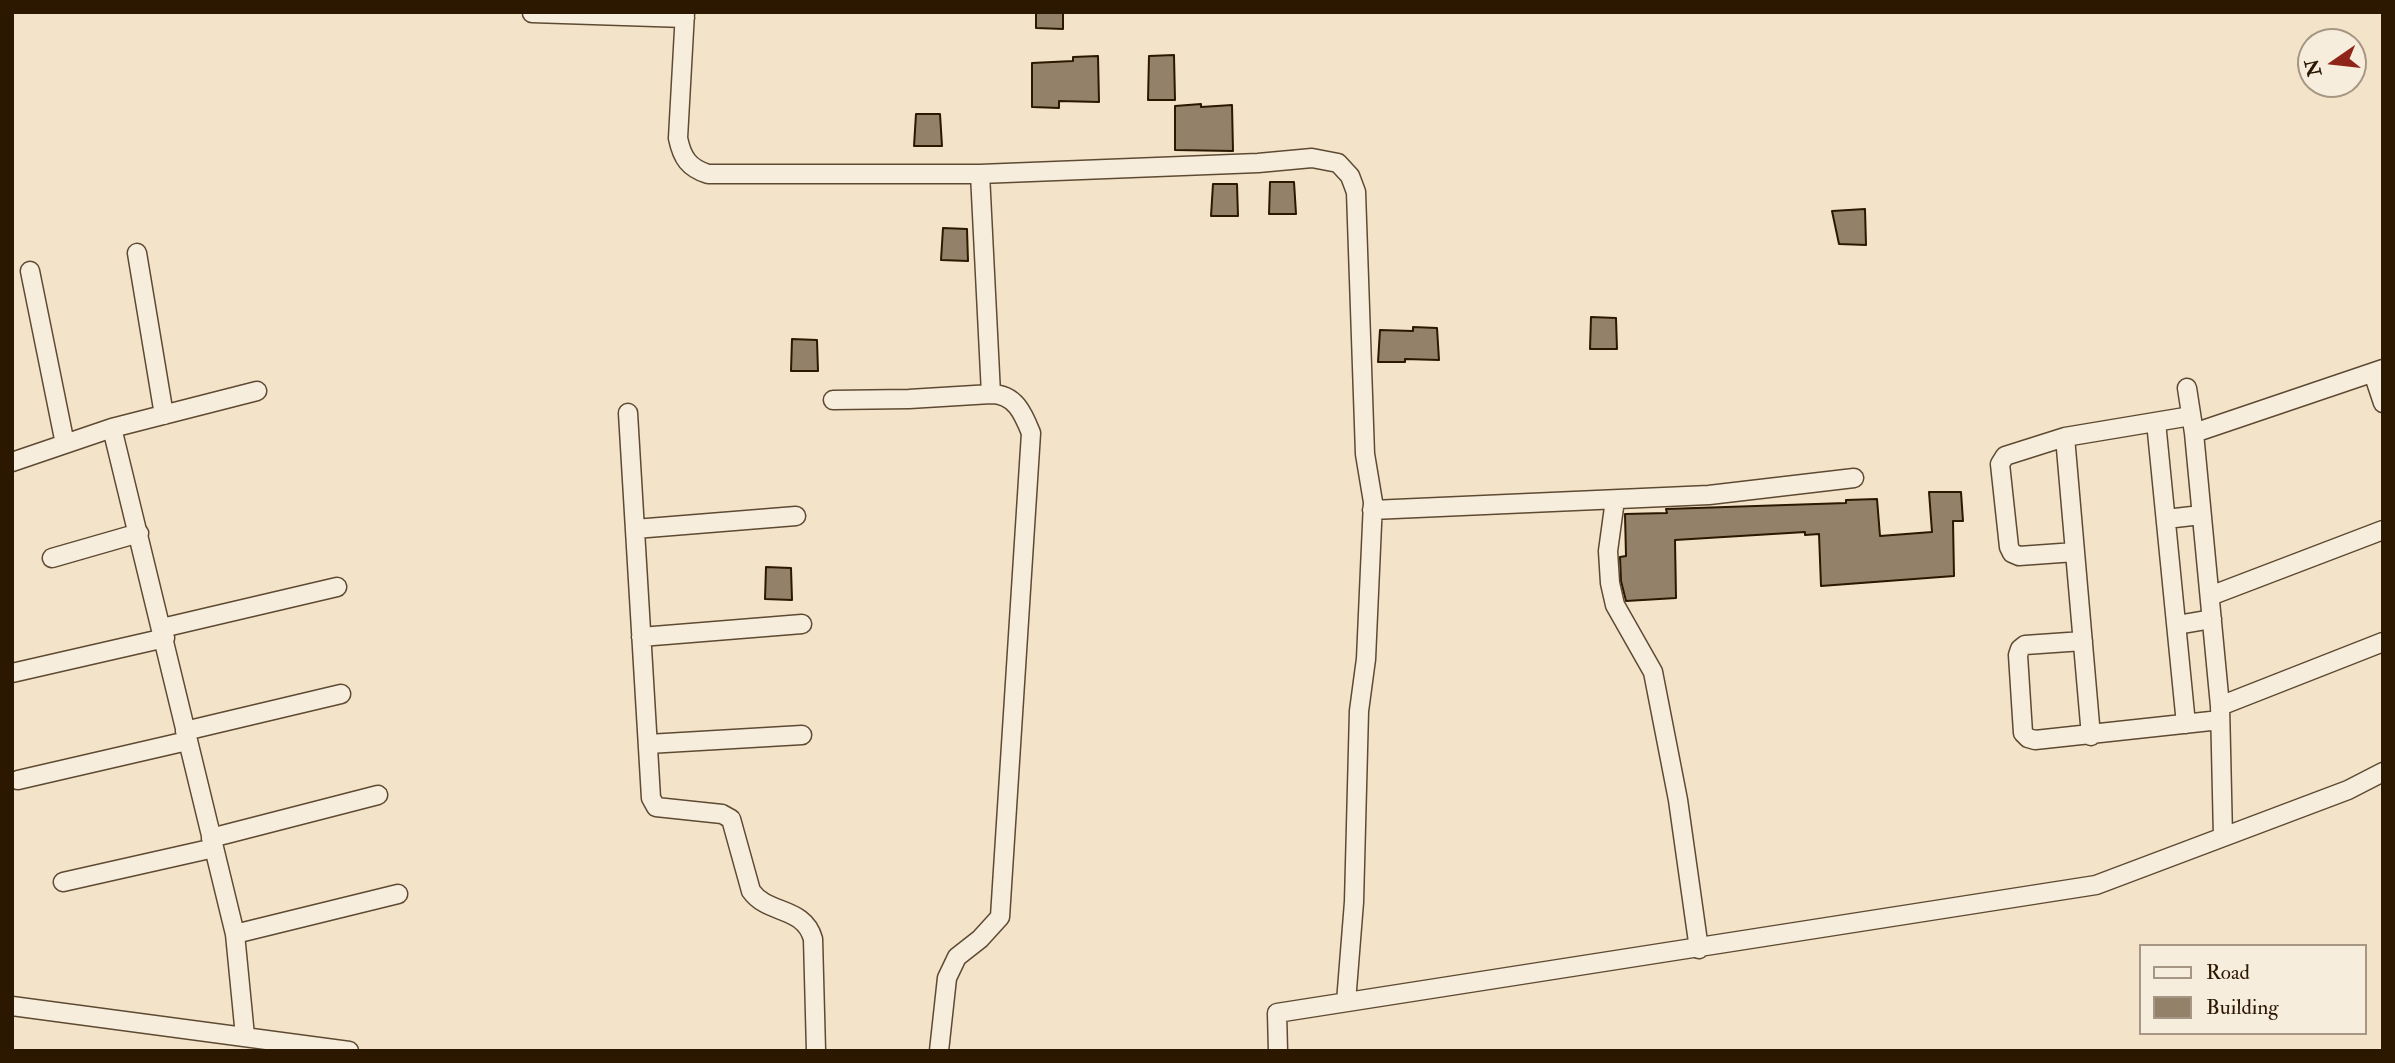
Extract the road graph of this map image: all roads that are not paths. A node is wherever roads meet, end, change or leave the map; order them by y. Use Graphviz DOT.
graph roads {
  1 [pos="532,13"];
  2 [pos="685,15"];
  3 [pos="980,174"];
  4 [pos="137,253"];
  5 [pos="30,271"];
  6 [pos="2378,371"];
  7 [pos="2187,388"];
  8 [pos="257,391"];
  9 [pos="991,394"];
  10 [pos="833,400"];
  11 [pos="2383,403"];
  12 [pos="628,413"];
  13 [pos="164,415"];
  14 [pos="2156,422"];
  15 [pos="2192,425"];
  16 [pos="112,428"];
  17 [pos="2065,437"];
  18 [pos="65,444"];
  19 [pos="12,462"];
  20 [pos="1854,478"];
  21 [pos="1615,500"];
  22 [pos="1372,510"];
  23 [pos="2201,515"];
  24 [pos="796,516"];
  25 [pos="2166,519"];
  26 [pos="635,528"];
  27 [pos="2383,530"];
  28 [pos="139,533"];
  29 [pos="2075,552"];
  30 [pos="52,558"];
  31 [pos="337,587"];
  32 [pos="2210,596"];
  33 [pos="2212,619"];
  34 [pos="802,624"];
  35 [pos="2177,625"];
  36 [pos="164,633"];
  37 [pos="641,637"];
  38 [pos="2083,641"];
  39 [pos="2383,642"];
  40 [pos="12,673"];
  41 [pos="341,694"];
  42 [pos="2220,713"];
  43 [pos="2186,724"];
  44 [pos="802,735"];
  45 [pos="186,736"];
  46 [pos="2091,736"];
  47 [pos="648,744"];
  48 [pos="2383,772"];
  49 [pos="18,780"];
  50 [pos="378,795"];
  51 [pos="2223,837"];
  52 [pos="213,843"];
  53 [pos="63,882"];
  54 [pos="398,894"];
  55 [pos="236,934"];
  56 [pos="1699,949"];
  57 [pos="1346,1002"];
  58 [pos="12,1006"];
  59 [pos="244,1036"];
  60 [pos="349,1051"];
  61 [pos="816,1051"];
  62 [pos="939,1051"];
  63 [pos="1278,1051"];
  1 -- 2 [label="street"];
  2 -- 3 [label="street"];
  3 -- 9 [label="street"];
  3 -- 22 [label="street"];
  4 -- 13 [label="street"];
  5 -- 18 [label="street"];
  6 -- 11 [label="street"];
  6 -- 15 [label="street"];
  7 -- 15 [label="street"];
  8 -- 13 [label="street"];
  9 -- 10 [label="street"];
  9 -- 62 [label="street"];
  12 -- 26 [label="street"];
  13 -- 16 [label="street"];
  14 -- 15 [label="street"];
  14 -- 17 [label="street"];
  14 -- 25 [label="street"];
  15 -- 23 [label="street"];
  16 -- 18 [label="street"];
  16 -- 28 [label="street"];
  17 -- 29 [label="street"];
  17 -- 29 [label="street"];
  18 -- 19 [label="street"];
  20 -- 21 [label="street"];
  21 -- 22 [label="street"];
  21 -- 56 [label="street"];
  22 -- 57 [label="street"];
  23 -- 25 [label="street"];
  23 -- 32 [label="street"];
  24 -- 26 [label="street"];
  25 -- 35 [label="street"];
  26 -- 37 [label="street"];
  27 -- 32 [label="street"];
  28 -- 30 [label="street"];
  28 -- 36 [label="street"];
  29 -- 38 [label="street"];
  31 -- 36 [label="street"];
  32 -- 33 [label="street"];
  33 -- 35 [label="street"];
  33 -- 42 [label="street"];
  34 -- 37 [label="street"];
  35 -- 43 [label="street"];
  36 -- 40 [label="street"];
  36 -- 45 [label="street"];
  37 -- 47 [label="street"];
  38 -- 46 [label="street"];
  38 -- 46 [label="street"];
  39 -- 42 [label="street"];
  41 -- 45 [label="street"];
  42 -- 43 [label="street"];
  42 -- 51 [label="street"];
  43 -- 46 [label="street"];
  44 -- 47 [label="street"];
  45 -- 49 [label="street"];
  45 -- 52 [label="street"];
  47 -- 61 [label="street"];
  48 -- 51 [label="street"];
  50 -- 52 [label="street"];
  51 -- 56 [label="street"];
  52 -- 53 [label="street"];
  52 -- 55 [label="street"];
  54 -- 55 [label="street"];
  55 -- 59 [label="street"];
  56 -- 57 [label="street"];
  57 -- 63 [label="street"];
  58 -- 59 [label="street"];
  59 -- 60 [label="street"];
}
